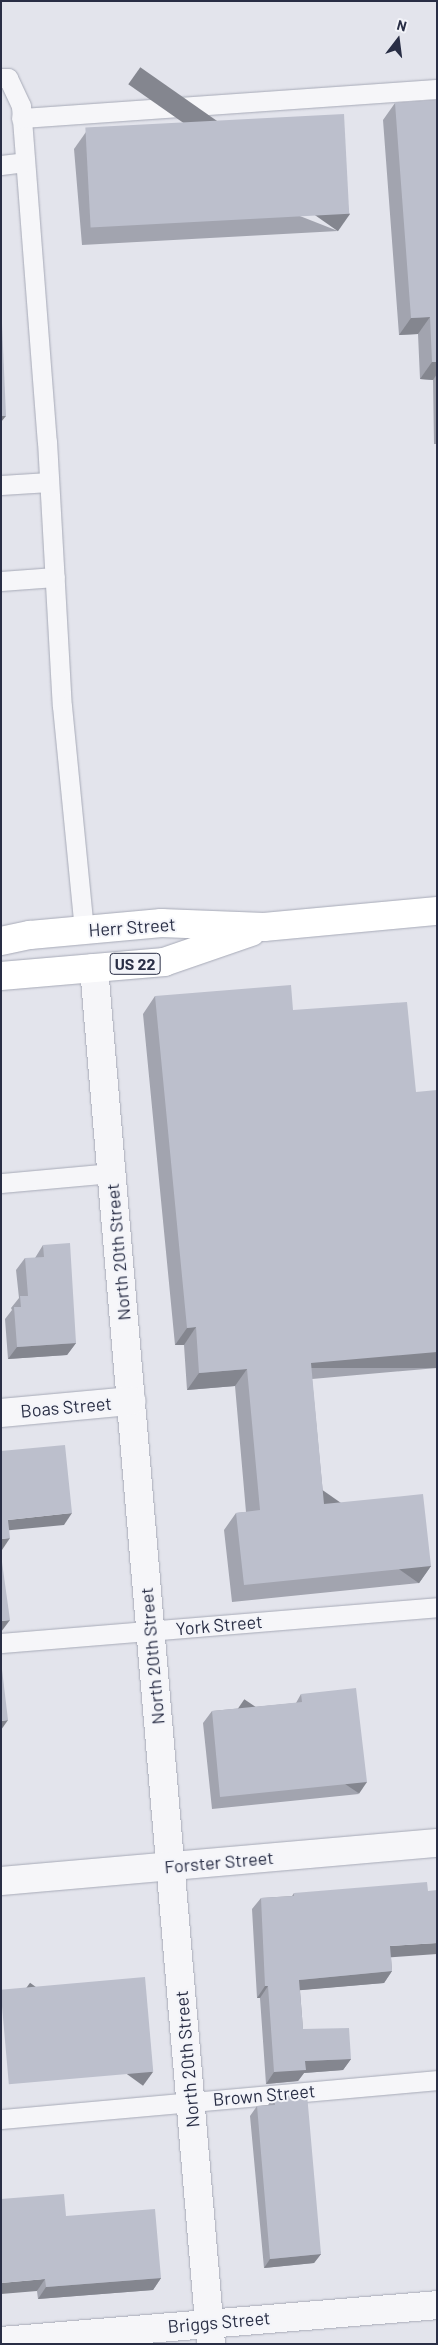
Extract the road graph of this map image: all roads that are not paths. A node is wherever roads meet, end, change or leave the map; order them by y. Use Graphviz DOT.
graph roads {
  1 [pos="1,78"];
  2 [pos="437,88"];
  3 [pos="21,118"];
  4 [pos="25,162"];
  5 [pos="1,164"];
  6 [pos="49,482"];
  7 [pos="1,485"];
  8 [pos="55,577"];
  9 [pos="1,581"];
  10 [pos="437,912"];
  11 [pos="264,927"];
  12 [pos="84,930"];
  13 [pos="1,931"];
  14 [pos="30,935"];
  15 [pos="1,941"];
  16 [pos="94,968"];
  17 [pos="1,976"];
  18 [pos="111,1173"];
  19 [pos="1,1182"];
  20 [pos="131,1401"];
  21 [pos="1,1412"];
  22 [pos="437,1607"];
  23 [pos="150,1631"];
  24 [pos="1,1643"];
  25 [pos="437,1843"];
  26 [pos="170,1866"];
  27 [pos="1,1881"];
  28 [pos="437,2080"];
  29 [pos="191,2102"];
  30 [pos="1,2119"];
  31 [pos="437,2305"];
  32 [pos="210,2333"];
  33 [pos="1,2340"];
  1 -- 3 [label="lane"];
  2 -- 3 [label="lane"];
  3 -- 4 [label="lane"];
  4 -- 5 [label="lane"];
  4 -- 6 [label="lane"];
  6 -- 7 [label="lane"];
  6 -- 8 [label="lane"];
  8 -- 9 [label="lane"];
  8 -- 12 [label="lane"];
  10 -- 11 [label="main road, Herr Street / US 22"];
  11 -- 12 [label="main road, Herr Street / US 22"];
  11 -- 16 [label="main road, Herr Street / US 22"];
  12 -- 14 [label="main road, Herr Street / US 22"];
  13 -- 14 [label="main road, US 22"];
  14 -- 15 [label="main road, Herr Street"];
  16 -- 17 [label="main road, Herr Street / US 22"];
  16 -- 18 [label="street, North 20th Street"];
  18 -- 19 [label="lane"];
  18 -- 20 [label="street, North 20th Street"];
  20 -- 21 [label="street, Boas Street"];
  20 -- 23 [label="street, North 20th Street"];
  22 -- 23 [label="lane, York Street"];
  23 -- 24 [label="lane, York Street"];
  23 -- 26 [label="street, North 20th Street"];
  25 -- 26 [label="street, Forster Street"];
  26 -- 27 [label="street, Forster Street"];
  26 -- 29 [label="street, North 20th Street"];
  28 -- 29 [label="lane, Brown Street"];
  29 -- 30 [label="lane, Brown Street"];
  29 -- 32 [label="street, North 20th Street"];
  31 -- 32 [label="street, Briggs Street"];
  32 -- 33 [label="street, Briggs Street"];
}
